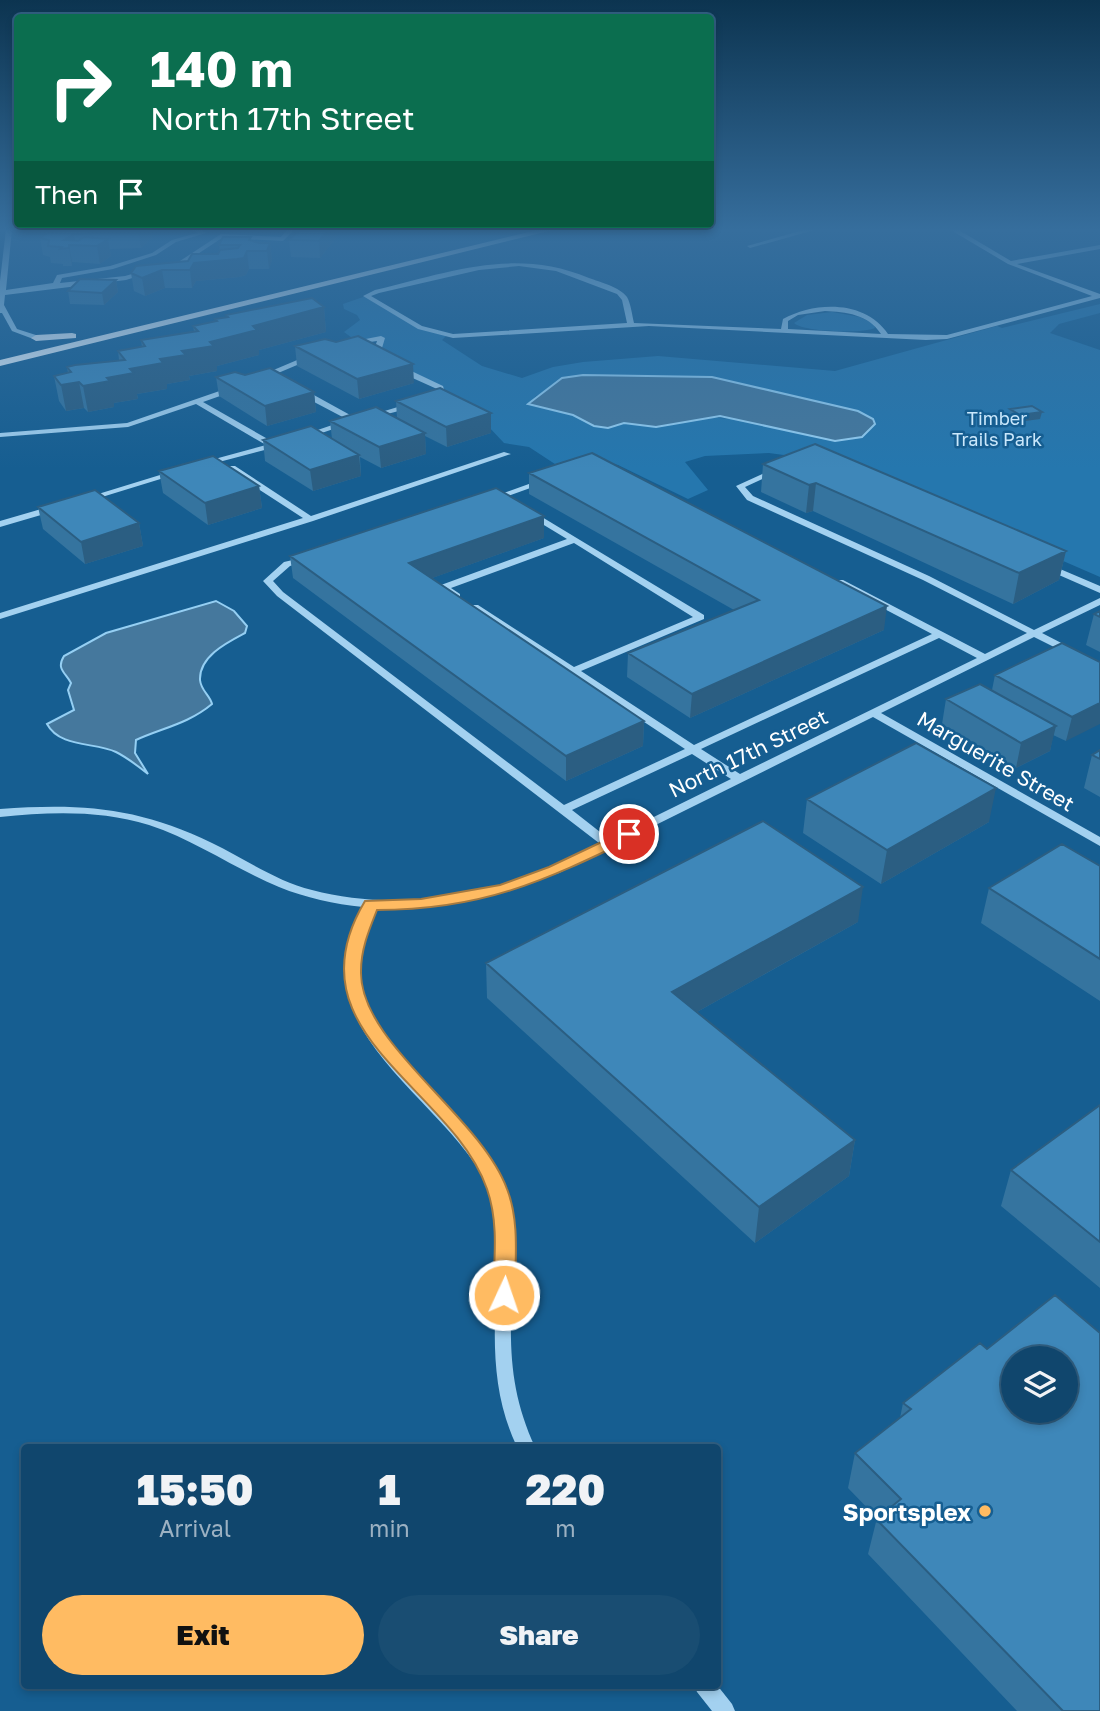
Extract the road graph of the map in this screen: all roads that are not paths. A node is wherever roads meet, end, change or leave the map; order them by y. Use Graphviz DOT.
graph roads {
  1 [pos="4,309"];
  2 [pos="213,309"];
  3 [pos="221,309"];
  4 [pos="386,309"];
  5 [pos="627,309"];
  6 [pos="1052,309"];
  7 [pos="158,320"];
  8 [pos="631,324"];
  9 [pos="784,331"];
  10 [pos="886,336"];
  11 [pos="36,338"];
  12 [pos="343,345"];
  13 [pos="318,355"];
  14 [pos="0,357"];
  15 [pos="380,359"];
  16 [pos="0,363"];
  17 [pos="392,365"];
  18 [pos="269,374"];
  19 [pos="280,380"];
  20 [pos="291,386"];
  21 [pos="430,399"];
  22 [pos="198,402"];
  23 [pos="418,403"];
  24 [pos="357,421"];
  25 [pos="0,435"];
  26 [pos="296,438"];
  27 [pos="284,442"];
  28 [pos="272,445"];
  29 [pos="507,454"];
  30 [pos="220,460"];
  31 [pos="786,467"];
  32 [pos="194,468"];
  33 [pos="181,472"];
  34 [pos="552,479"];
  35 [pos="501,496"];
  36 [pos="78,502"];
  37 [pos="512,502"];
  38 [pos="476,504"];
  39 [pos="65,505"];
  40 [pos="522,508"];
  41 [pos="310,519"];
  42 [pos="0,524"];
  43 [pos="574,540"];
  44 [pos="313,556"];
  45 [pos="1039,563"];
  46 [pos="835,580"];
  47 [pos="1100,590"];
  48 [pos="1100,601"];
  49 [pos="0,616"];
  50 [pos="941,633"];
  51 [pos="1032,633"];
  52 [pos="984,657"];
  53 [pos="1100,667"];
  54 [pos="573,671"];
  55 [pos="873,713"];
  56 [pos="691,748"];
  57 [pos="739,779"];
  58 [pos="563,810"];
  59 [pos="0,813"];
  60 [pos="1100,842"];
  61 [pos="608,844"];
  62 [pos="370,904"];
  63 [pos="524,1444"];
  64 [pos="707,1689"];
  65 [pos="725,1711"];
  1 -- 11 [label="street"];
  2 -- 7 [label="main road"];
  3 -- 16 [label="main road"];
  4 -- 8 [label="street"];
  5 -- 8 [label="street"];
  6 -- 10 [label="street"];
  7 -- 11 [label="main road"];
  7 -- 14 [label="main road"];
  8 -- 9 [label="street"];
  9 -- 10 [label="street"];
  9 -- 10 [label="street"];
  12 -- 15 [label="street"];
  13 -- 18 [label="street"];
  17 -- 21 [label="street"];
  18 -- 19 [label="street"];
  18 -- 22 [label="street"];
  20 -- 24 [label="street"];
  22 -- 25 [label="street"];
  22 -- 28 [label="street"];
  23 -- 24 [label="street"];
  24 -- 26 [label="street"];
  27 -- 28 [label="street"];
  28 -- 30 [label="street"];
  29 -- 41 [label="street"];
  30 -- 32 [label="street"];
  30 -- 41 [label="street"];
  31 -- 51 [label="lane"];
  33 -- 36 [label="street"];
  34 -- 35 [label="street"];
  35 -- 37 [label="street"];
  35 -- 38 [label="street"];
  39 -- 42 [label="street"];
  40 -- 43 [label="street"];
  41 -- 49 [label="street"];
  43 -- 54 [label="street"];
  43 -- 54 [label="street"];
  44 -- 58 [label="street"];
  45 -- 47 [label="lane"];
  46 -- 50 [label="street"];
  48 -- 51 [label="street, North 17th Street"];
  50 -- 52 [label="street"];
  50 -- 56 [label="street"];
  51 -- 52 [label="street, North 17th Street"];
  51 -- 53 [label="street"];
  52 -- 55 [label="street, North 17th Street"];
  54 -- 56 [label="street"];
  55 -- 57 [label="street, North 17th Street"];
  55 -- 60 [label="street, Marguerite Street"];
  56 -- 57 [label="street"];
  56 -- 58 [label="street"];
  57 -- 61 [label="street, North 17th Street"];
  58 -- 61 [label="street"];
  59 -- 62 [label="street, North 17th Street"];
  61 -- 62 [label="street, North 17th Street"];
  62 -- 63 [label="street"];
  64 -- 65 [label="street"];
}
